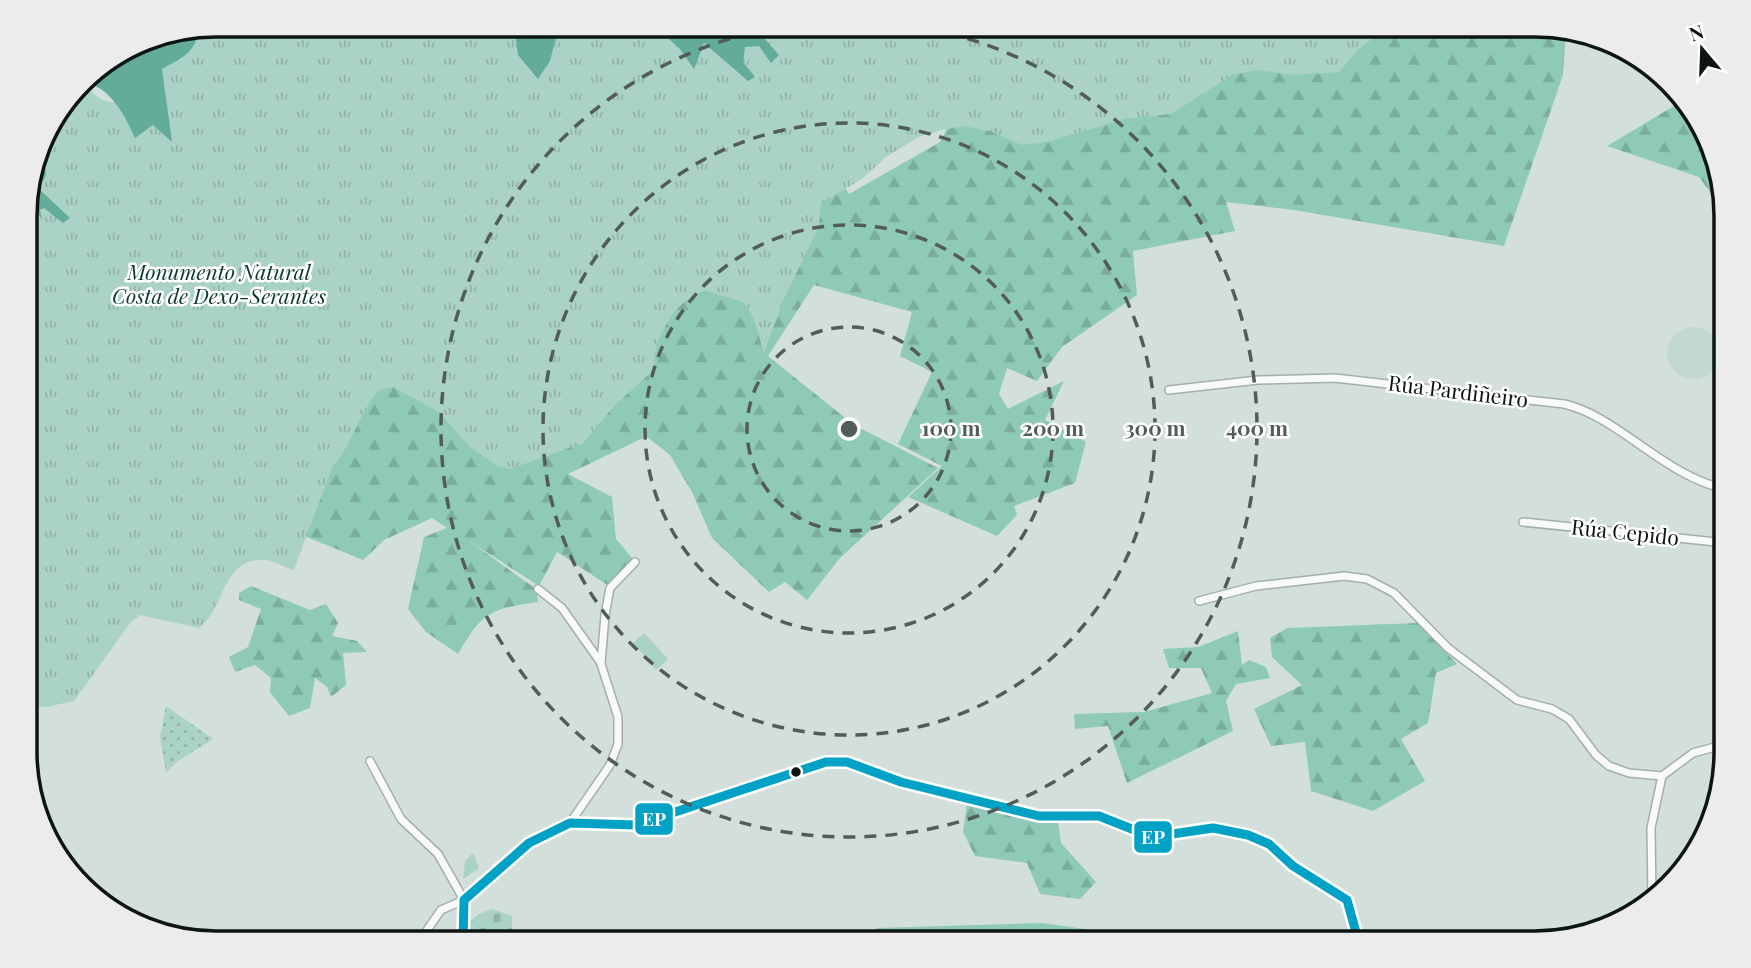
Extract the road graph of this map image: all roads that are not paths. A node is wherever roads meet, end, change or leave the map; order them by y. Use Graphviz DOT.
graph roads {
  1 [pos="1168,390"];
  2 [pos="1714,486"];
  3 [pos="1523,523"];
  4 [pos="1714,542"];
  5 [pos="635,562"];
  6 [pos="538,589"];
  7 [pos="1199,601"];
  8 [pos="601,664"];
  9 [pos="1714,747"];
  10 [pos="370,761"];
  11 [pos="1662,776"];
  12 [pos="570,823"];
  13 [pos="1652,888"];
  14 [pos="464,900"];
  15 [pos="426,931"];
  16 [pos="463,931"];
  17 [pos="1355,931"];
  1 -- 2 [label="street, Rúa Pardiñeiro"];
  3 -- 4 [label="street, Rúa Cepido"];
  5 -- 8 [label="street"];
  6 -- 8 [label="street"];
  7 -- 11 [label="street"];
  8 -- 12 [label="street"];
  9 -- 11 [label="street"];
  10 -- 14 [label="street"];
  11 -- 13 [label="street"];
  12 -- 14 [label="street"];
  12 -- 17 [label="street"];
  14 -- 15 [label="street"];
  14 -- 16 [label="street"];
}
